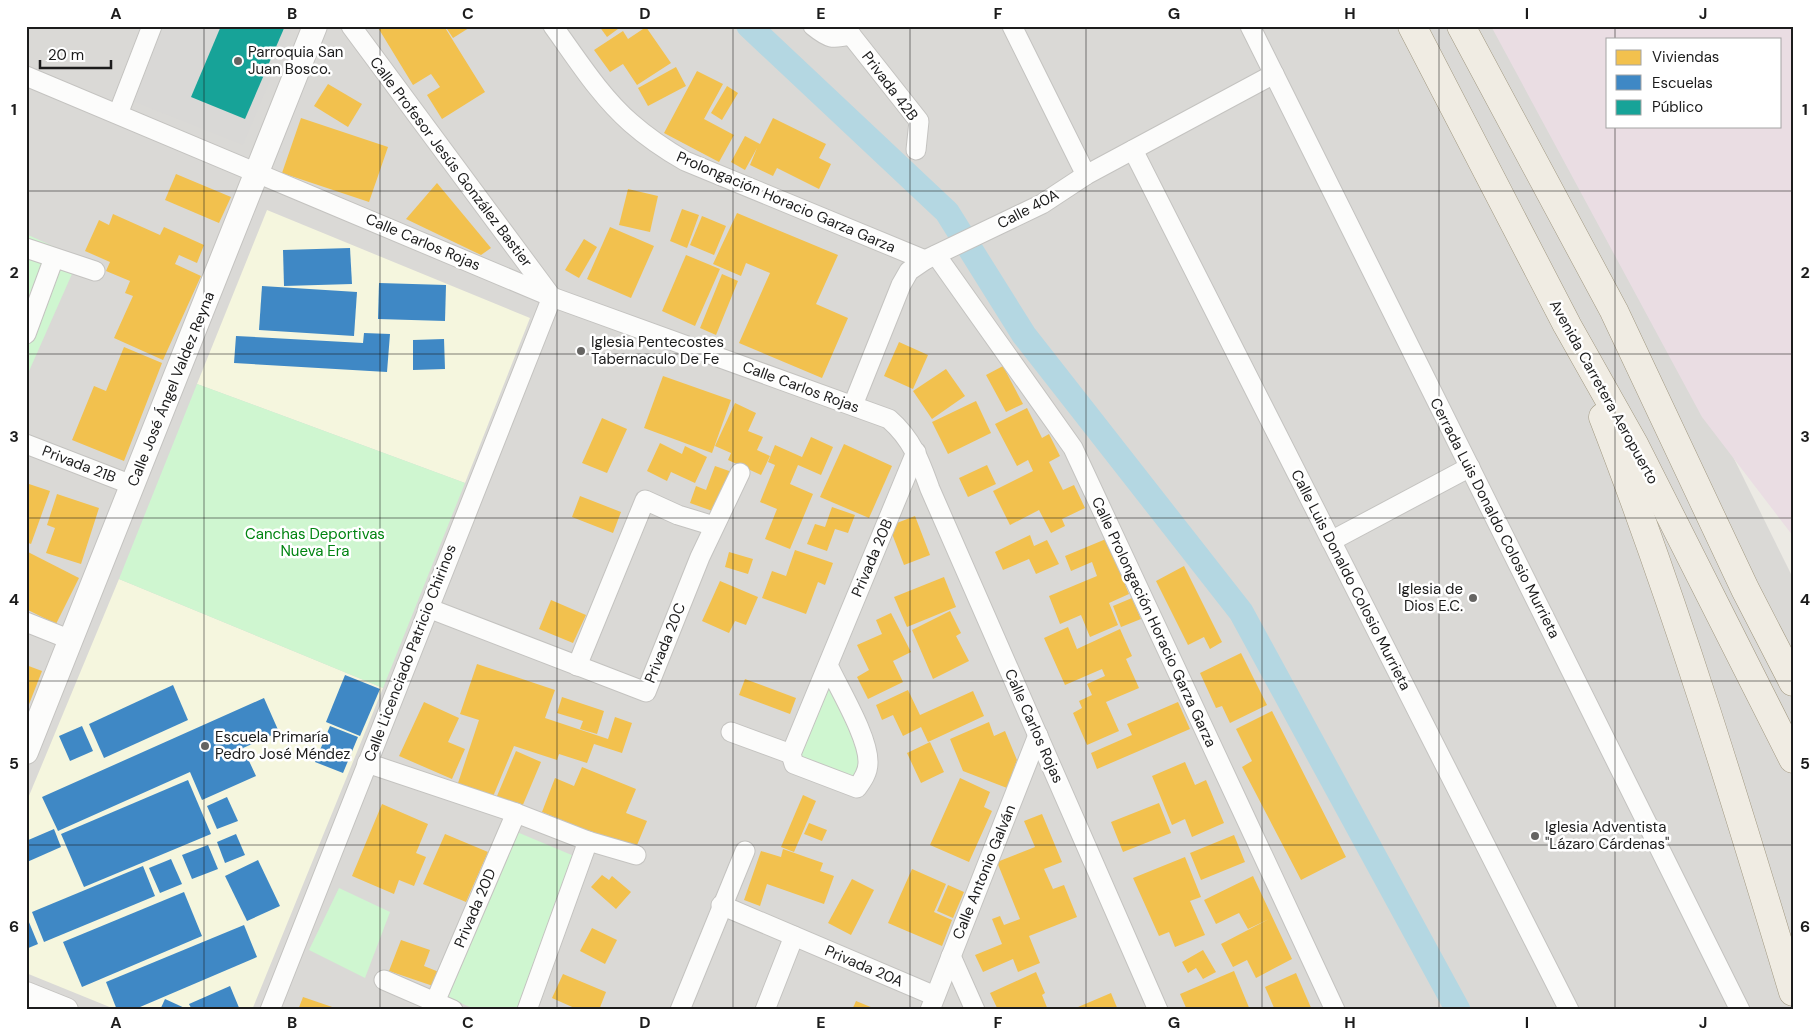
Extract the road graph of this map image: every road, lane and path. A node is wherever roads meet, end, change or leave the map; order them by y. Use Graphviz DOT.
graph roads {
  1 [pos="152,26"];
  2 [pos="315,26"];
  3 [pos="351,26"];
  4 [pos="553,26"];
  5 [pos="813,26"];
  6 [pos="1250,26"];
  7 [pos="1018,28"];
  8 [pos="1415,29"];
  9 [pos="854,31"];
  10 [pos="1465,32"];
  11 [pos="1274,74"];
  12 [pos="26,76"];
  13 [pos="118,114"];
  14 [pos="916,150"];
  15 [pos="1133,150"];
  16 [pos="257,172"];
  17 [pos="1086,175"];
  18 [pos="26,248"];
  19 [pos="937,254"];
  20 [pos="54,258"];
  21 [pos="95,271"];
  22 [pos="552,297"];
  23 [pos="1567,325"];
  24 [pos="26,334"];
  25 [pos="852,405"];
  26 [pos="26,444"];
  27 [pos="916,452"];
  28 [pos="1470,467"];
  29 [pos="740,473"];
  30 [pos="132,485"];
  31 [pos="714,526"];
  32 [pos="1331,541"];
  33 [pos="428,608"];
  34 [pos="26,622"];
  35 [pos="71,640"];
  36 [pos="828,665"];
  37 [pos="577,666"];
  38 [pos="1793,682"];
  39 [pos="731,732"];
  40 [pos="1038,735"];
  41 [pos="26,752"];
  42 [pos="791,754"];
  43 [pos="1793,759"];
  44 [pos="367,764"];
  45 [pos="516,813"];
  46 [pos="588,841"];
  47 [pos="745,850"];
  48 [pos="636,855"];
  49 [pos="721,905"];
  50 [pos="794,936"];
  51 [pos="951,956"];
  52 [pos="384,980"];
  53 [pos="1793,992"];
  54 [pos="26,994"];
  55 [pos="435,1002"];
  56 [pos="932,1003"];
  57 [pos="66,1010"];
  58 [pos="270,1010"];
  59 [pos="453,1010"];
  60 [pos="527,1010"];
  61 [pos="680,1010"];
  62 [pos="765,1010"];
  63 [pos="975,1010"];
  64 [pos="1158,1010"];
  65 [pos="1335,1010"];
  66 [pos="1569,1010"];
  67 [pos="1740,1010"];
  1 -- 13 [label="street"];
  2 -- 16 [label="street, Calle José Ángel Valdez Reyna"];
  3 -- 22 [label="street, Calle Profesor Jesús González Bastier"];
  4 -- 19 [label="street, Prolongación Horacio Garza Garza"];
  5 -- 9 [label="street"];
  6 -- 11 [label="street, Cerrada Luis Donaldo Colosio Murrieta"];
  7 -- 17 [label="street"];
  8 -- 23 [label="main road, Avenida Carretera Aeropuerto"];
  9 -- 14 [label="street, Privada 42B"];
  10 -- 38 [label="main road"];
  11 -- 15 [label="street, Calle 40A"];
  11 -- 28 [label="street, Cerrada Luis Donaldo Colosio Murrieta"];
  12 -- 13 [label="street, Calle Carlos Rojas"];
  13 -- 16 [label="street, Calle Carlos Rojas"];
  15 -- 17 [label="street, Calle 40A"];
  15 -- 32 [label="street, Calle Luis Donaldo Colosio Murrieta"];
  16 -- 22 [label="street, Calle Carlos Rojas"];
  16 -- 30 [label="street, Calle José Ángel Valdez Reyna"];
  17 -- 19 [label="street, Calle 40A"];
  18 -- 20 [label="street"];
  19 -- 25 [label="street, Calle 40A"];
  19 -- 65 [label="street, Calle Prolongación Horacio Garza Garza"];
  20 -- 21 [label="street"];
  20 -- 24 [label="street"];
  22 -- 25 [label="street, Calle Carlos Rojas"];
  22 -- 33 [label="street, Calle Licenciado Patricio Chirinos"];
  23 -- 43 [label="main road, Avenida Carretera Aeropuerto"];
  23 -- 53 [label="main road"];
  25 -- 27 [label="street, Calle Carlos Rojas"];
  26 -- 30 [label="street, Privada 21B"];
  27 -- 36 [label="street, Privada 20B"];
  27 -- 40 [label="street, Calle Carlos Rojas"];
  28 -- 32 [label="street"];
  28 -- 67 [label="street, Cerrada Luis Donaldo Colosio Murrieta"];
  29 -- 31 [label="street, Privada 20C"];
  30 -- 35 [label="street, Calle José Ángel Valdez Reyna"];
  31 -- 37 [label="street, Privada 20C"];
  31 -- 37 [label="street"];
  32 -- 66 [label="street, Calle Luis Donaldo Colosio Murrieta"];
  33 -- 37 [label="street, Privada 20C"];
  33 -- 44 [label="street, Calle Licenciado Patricio Chirinos"];
  34 -- 35 [label="street"];
  35 -- 41 [label="street, Calle José Ángel Valdez Reyna"];
  36 -- 42 [label="street, Privada 20B"];
  36 -- 42 [label="street"];
  39 -- 42 [label="street"];
  40 -- 51 [label="street, Calle Antonio Galván"];
  40 -- 64 [label="street, Calle Carlos Rojas"];
  44 -- 45 [label="street"];
  44 -- 58 [label="street, Calle Licenciado Patricio Chirinos"];
  45 -- 46 [label="street"];
  45 -- 55 [label="street, Privada 20D"];
  46 -- 48 [label="street"];
  46 -- 60 [label="street"];
  47 -- 49 [label="street"];
  49 -- 50 [label="street, Privada 20A"];
  49 -- 61 [label="street"];
  50 -- 56 [label="street, Privada 20A"];
  50 -- 62 [label="street"];
  51 -- 56 [label="street, Calle Antonio Galván"];
  51 -- 63 [label="street"];
  52 -- 55 [label="street"];
  54 -- 57 [label="street"];
  55 -- 59 [label="street"];
}
